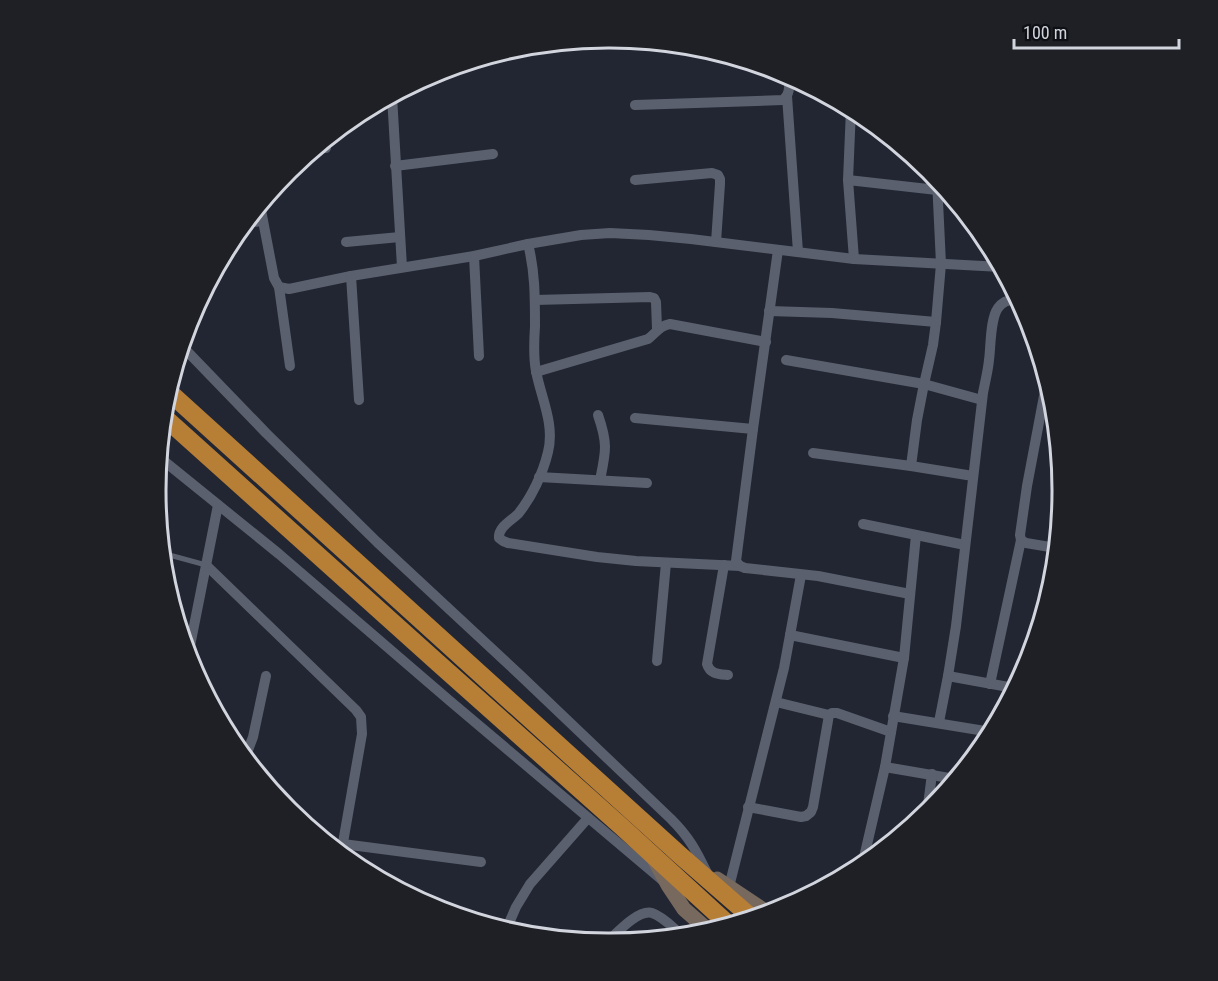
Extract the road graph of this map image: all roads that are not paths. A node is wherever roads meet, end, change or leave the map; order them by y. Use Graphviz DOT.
graph roads {
  1 [pos="789,87"];
  2 [pos="787,96"];
  3 [pos="392,105"];
  4 [pos="635,105"];
  5 [pos="851,120"];
  6 [pos="493,154"];
  7 [pos="395,166"];
  8 [pos="635,180"];
  9 [pos="848,180"];
  10 [pos="928,185"];
  11 [pos="937,194"];
  12 [pos="262,216"];
  13 [pos="263,221"];
  14 [pos="258,222"];
  15 [pos="400,237"];
  16 [pos="346,242"];
  17 [pos="716,242"];
  18 [pos="528,244"];
  19 [pos="778,250"];
  20 [pos="798,252"];
  21 [pos="474,256"];
  22 [pos="854,259"];
  23 [pos="941,264"];
  24 [pos="990,266"];
  25 [pos="402,267"];
  26 [pos="351,276"];
  27 [pos="279,287"];
  28 [pos="535,300"];
  29 [pos="1008,300"];
  30 [pos="769,311"];
  31 [pos="936,322"];
  32 [pos="657,329"];
  33 [pos="766,342"];
  34 [pos="189,353"];
  35 [pos="479,356"];
  36 [pos="786,360"];
  37 [pos="290,366"];
  38 [pos="536,372"];
  39 [pos="924,384"];
  40 [pos="176,399"];
  41 [pos="359,400"];
  42 [pos="982,400"];
  43 [pos="1043,403"];
  44 [pos="598,415"];
  45 [pos="635,418"];
  46 [pos="172,424"];
  47 [pos="753,429"];
  48 [pos="813,453"];
  49 [pos="167,463"];
  50 [pos="911,466"];
  51 [pos="974,476"];
  52 [pos="539,477"];
  53 [pos="600,480"];
  54 [pos="647,483"];
  55 [pos="218,505"];
  56 [pos="863,524"];
  57 [pos="916,535"];
  58 [pos="1021,540"];
  59 [pos="965,545"];
  60 [pos="1048,547"];
  61 [pos="171,556"];
  62 [pos="666,563"];
  63 [pos="206,565"];
  64 [pos="724,566"];
  65 [pos="740,566"];
  66 [pos="801,575"];
  67 [pos="910,594"];
  68 [pos="790,635"];
  69 [pos="192,637"];
  70 [pos="904,658"];
  71 [pos="657,661"];
  72 [pos="728,675"];
  73 [pos="266,676"];
  74 [pos="948,676"];
  75 [pos="990,684"];
  76 [pos="1006,687"];
  77 [pos="776,702"];
  78 [pos="829,715"];
  79 [pos="893,716"];
  80 [pos="939,722"];
  81 [pos="981,730"];
  82 [pos="891,732"];
  83 [pos="249,747"];
  84 [pos="885,767"];
  85 [pos="933,774"];
  86 [pos="946,777"];
  87 [pos="930,795"];
  88 [pos="748,807"];
  89 [pos="588,818"];
  90 [pos="343,844"];
  91 [pos="351,850"];
  92 [pos="866,851"];
  93 [pos="650,853"];
  94 [pos="681,856"];
  95 [pos="481,862"];
  96 [pos="707,873"];
  97 [pos="668,885"];
  98 [pos="729,887"];
  99 [pos="759,907"];
  100 [pos="745,912"];
  101 [pos="722,918"];
  102 [pos="510,921"];
  103 [pos="700,923"];
  104 [pos="673,928"];
  105 [pos="618,933"];
  1 -- 2 [label="street"];
  2 -- 4 [label="street"];
  2 -- 20 [label="street"];
  3 -- 7 [label="street"];
  5 -- 9 [label="street"];
  6 -- 7 [label="street"];
  7 -- 15 [label="street"];
  8 -- 17 [label="street"];
  9 -- 10 [label="street"];
  9 -- 22 [label="street"];
  11 -- 23 [label="street"];
  12 -- 13 [label="street"];
  13 -- 14 [label="street"];
  13 -- 27 [label="street"];
  15 -- 16 [label="street"];
  15 -- 25 [label="street"];
  17 -- 18 [label="street"];
  17 -- 19 [label="street"];
  18 -- 21 [label="street"];
  18 -- 28 [label="street"];
  19 -- 20 [label="street"];
  19 -- 30 [label="street"];
  20 -- 22 [label="street"];
  21 -- 25 [label="street"];
  21 -- 35 [label="street"];
  22 -- 23 [label="street"];
  23 -- 24 [label="street"];
  23 -- 31 [label="street"];
  25 -- 26 [label="street"];
  26 -- 27 [label="street"];
  26 -- 41 [label="street"];
  27 -- 37 [label="street"];
  28 -- 32 [label="street"];
  28 -- 38 [label="street"];
  29 -- 42 [label="street"];
  30 -- 31 [label="street"];
  30 -- 33 [label="street"];
  31 -- 39 [label="street"];
  32 -- 33 [label="street"];
  32 -- 38 [label="street"];
  33 -- 47 [label="street"];
  34 -- 96 [label="street"];
  36 -- 39 [label="street"];
  38 -- 52 [label="street"];
  39 -- 42 [label="street"];
  39 -- 50 [label="street"];
  40 -- 94 [label="highway"];
  42 -- 51 [label="street"];
  43 -- 58 [label="street"];
  44 -- 53 [label="street"];
  45 -- 47 [label="street"];
  46 -- 93 [label="highway"];
  47 -- 65 [label="street"];
  48 -- 50 [label="street"];
  49 -- 55 [label="street"];
  50 -- 51 [label="street"];
  51 -- 59 [label="street"];
  52 -- 53 [label="street"];
  52 -- 62 [label="street"];
  53 -- 54 [label="street"];
  55 -- 63 [label="street"];
  55 -- 89 [label="street"];
  56 -- 57 [label="street"];
  57 -- 59 [label="street"];
  57 -- 67 [label="street"];
  58 -- 60 [label="street"];
  58 -- 75 [label="street"];
  59 -- 74 [label="street"];
  61 -- 63 [label="lane"];
  62 -- 64 [label="street"];
  62 -- 71 [label="street"];
  63 -- 69 [label="street"];
  63 -- 90 [label="street"];
  64 -- 65 [label="street"];
  64 -- 72 [label="street"];
  65 -- 66 [label="street"];
  66 -- 67 [label="street"];
  66 -- 68 [label="street"];
  67 -- 70 [label="street"];
  68 -- 70 [label="street"];
  68 -- 77 [label="street"];
  70 -- 79 [label="street"];
  73 -- 83 [label="street"];
  74 -- 75 [label="street"];
  74 -- 80 [label="street"];
  75 -- 76 [label="street"];
  77 -- 78 [label="street"];
  77 -- 88 [label="street"];
  78 -- 82 [label="street"];
  78 -- 88 [label="street"];
  79 -- 80 [label="street"];
  79 -- 82 [label="street"];
  80 -- 81 [label="street"];
  82 -- 84 [label="street"];
  84 -- 85 [label="street"];
  84 -- 92 [label="street"];
  85 -- 86 [label="street"];
  85 -- 87 [label="street"];
  88 -- 98 [label="street"];
  89 -- 97 [label="street"];
  89 -- 102 [label="street"];
  91 -- 95 [label="street"];
  93 -- 97 [label="main road"];
  93 -- 101 [label="highway"];
  94 -- 96 [label="main road"];
  94 -- 100 [label="highway"];
  96 -- 98 [label="main road"];
  97 -- 103 [label="main road"];
  98 -- 99 [label="main road"];
  104 -- 105 [label="street"];
}
